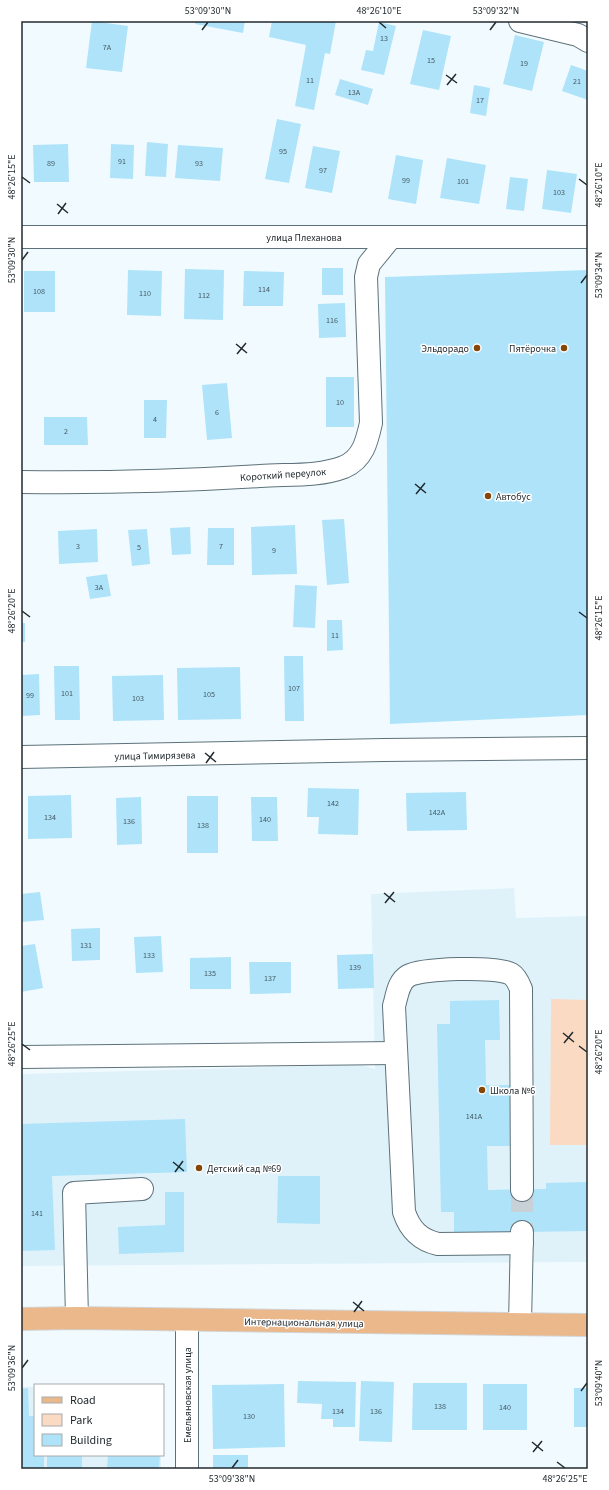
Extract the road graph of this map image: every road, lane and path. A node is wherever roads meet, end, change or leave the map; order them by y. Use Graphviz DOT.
graph roads {
  1 [pos="520,21"];
  2 [pos="588,41"];
  3 [pos="21,237"];
  4 [pos="391,237"];
  5 [pos="588,237"];
  6 [pos="21,482"];
  7 [pos="588,748"];
  8 [pos="21,758"];
  9 [pos="396,1053"];
  10 [pos="21,1057"];
  11 [pos="142,1189"];
  12 [pos="522,1190"];
  13 [pos="77,1318"];
  14 [pos="21,1319"];
  15 [pos="187,1320"];
  16 [pos="520,1324"];
  17 [pos="588,1325"];
  18 [pos="187,1469"];
  1 -- 2 [label="street"];
  3 -- 4 [label="street, улица Плеханова"];
  4 -- 5 [label="street, улица Плеханова"];
  4 -- 6 [label="street, Короткий переулок"];
  7 -- 8 [label="street, улица Тимирязева"];
  9 -- 10 [label="street"];
  9 -- 12 [label="street"];
  9 -- 16 [label="street"];
  11 -- 13 [label="street"];
  13 -- 14 [label="main road, Интернациональная улица"];
  13 -- 15 [label="main road, Интернациональная улица"];
  15 -- 16 [label="main road, Интернациональная улица"];
  15 -- 18 [label="street, Емельяновская улица"];
  16 -- 17 [label="main road, Интернациональная улица"];
}
